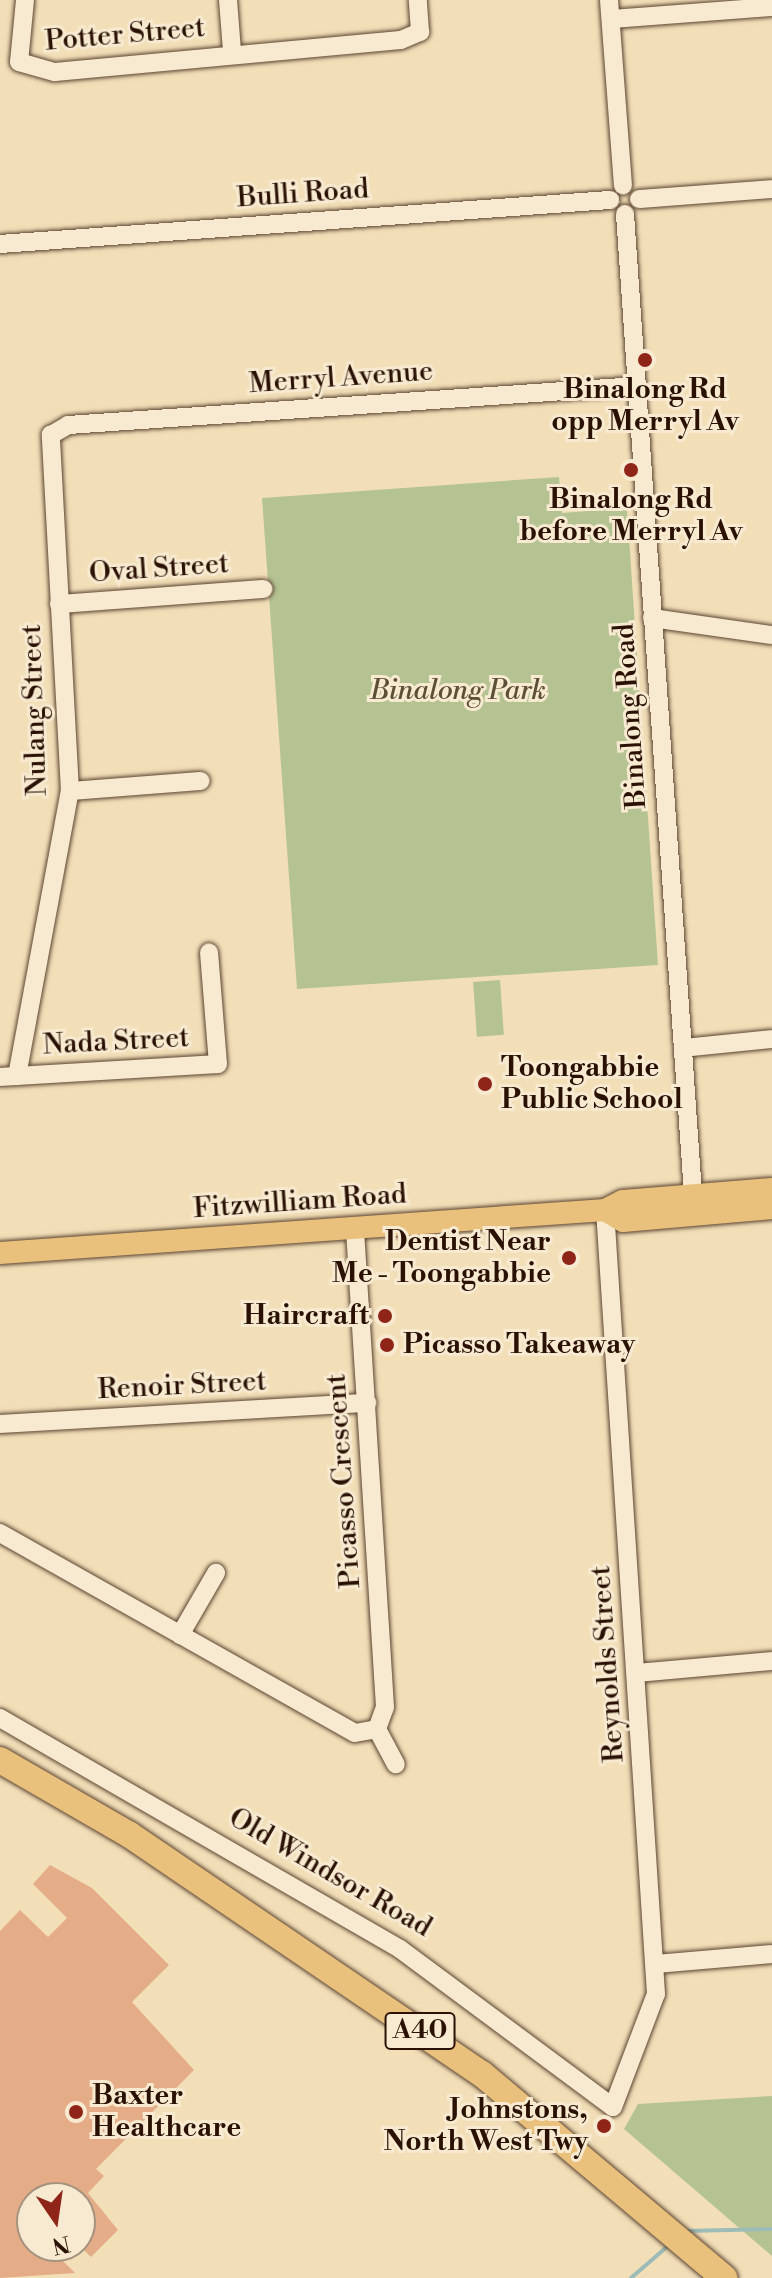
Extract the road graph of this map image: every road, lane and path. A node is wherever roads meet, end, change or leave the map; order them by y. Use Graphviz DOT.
graph roads {
  1 [pos="25,0"];
  2 [pos="228,0"];
  3 [pos="418,0"];
  4 [pos="772,7"];
  5 [pos="610,10"];
  6 [pos="232,51"];
  7 [pos="623,185"];
  8 [pos="772,189"];
  9 [pos="639,199"];
  10 [pos="610,200"];
  11 [pos="625,214"];
  12 [pos="0,244"];
  13 [pos="637,386"];
  14 [pos="51,435"];
  15 [pos="263,589"];
  16 [pos="59,604"];
  17 [pos="652,618"];
  18 [pos="772,635"];
  19 [pos="201,781"];
  20 [pos="70,791"];
  21 [pos="209,952"];
  22 [pos="772,1039"];
  23 [pos="683,1048"];
  24 [pos="8,1076"];
  25 [pos="772,1189"];
  26 [pos="694,1205"];
  27 [pos="772,1208"];
  28 [pos="605,1210"];
  29 [pos="355,1228"];
  30 [pos="0,1253"];
  31 [pos="367,1403"];
  32 [pos="0,1424"];
  33 [pos="0,1533"];
  34 [pos="216,1573"];
  35 [pos="180,1635"];
  36 [pos="772,1661"];
  37 [pos="637,1673"];
  38 [pos="0,1718"];
  39 [pos="377,1729"];
  40 [pos="0,1760"];
  41 [pos="396,1764"];
  42 [pos="0,1779"];
  43 [pos="193,1882"];
  44 [pos="772,1954"];
  45 [pos="656,1964"];
  46 [pos="613,2107"];
  47 [pos="724,2278"];
  1 -- 6 [label="street, Potter Street"];
  2 -- 6 [label="street"];
  3 -- 6 [label="street, Potter Street"];
  4 -- 5 [label="street"];
  5 -- 7 [label="street"];
  7 -- 9 [label="street"];
  7 -- 10 [label="street"];
  8 -- 9 [label="street"];
  9 -- 11 [label="street"];
  10 -- 11 [label="street"];
  10 -- 12 [label="street, Bulli Road"];
  11 -- 13 [label="street, Binalong Road"];
  13 -- 14 [label="street, Merryl Avenue"];
  13 -- 17 [label="street, Binalong Road"];
  14 -- 16 [label="street, Nulang Street"];
  15 -- 16 [label="street, Oval Street"];
  16 -- 20 [label="street, Nulang Street"];
  17 -- 18 [label="street"];
  17 -- 23 [label="street, Binalong Road"];
  19 -- 20 [label="street"];
  20 -- 24 [label="street, Nulang Street"];
  21 -- 24 [label="street, Nada Street"];
  22 -- 23 [label="street"];
  23 -- 26 [label="street, Binalong Road"];
  25 -- 26 [label="main road, Fitzwilliam Road"];
  26 -- 27 [label="main road, Fitzwilliam Road"];
  26 -- 28 [label="main road, Fitzwilliam Road"];
  28 -- 29 [label="main road, Fitzwilliam Road"];
  28 -- 37 [label="street, Reynolds Street"];
  29 -- 30 [label="main road, Fitzwilliam Road"];
  29 -- 31 [label="street, Picasso Crescent"];
  31 -- 32 [label="street, Renoir Street"];
  31 -- 39 [label="street, Picasso Crescent"];
  33 -- 35 [label="street"];
  34 -- 35 [label="street"];
  35 -- 39 [label="street"];
  36 -- 37 [label="street"];
  37 -- 45 [label="street, Reynolds Street"];
  38 -- 46 [label="street, Old Windsor Road"];
  39 -- 41 [label="street"];
  40 -- 43 [label="highway, A40"];
  42 -- 43 [label="highway, A40"];
  43 -- 47 [label="highway, A40"];
  44 -- 45 [label="street"];
  45 -- 46 [label="street, Reynolds Street"];
}
